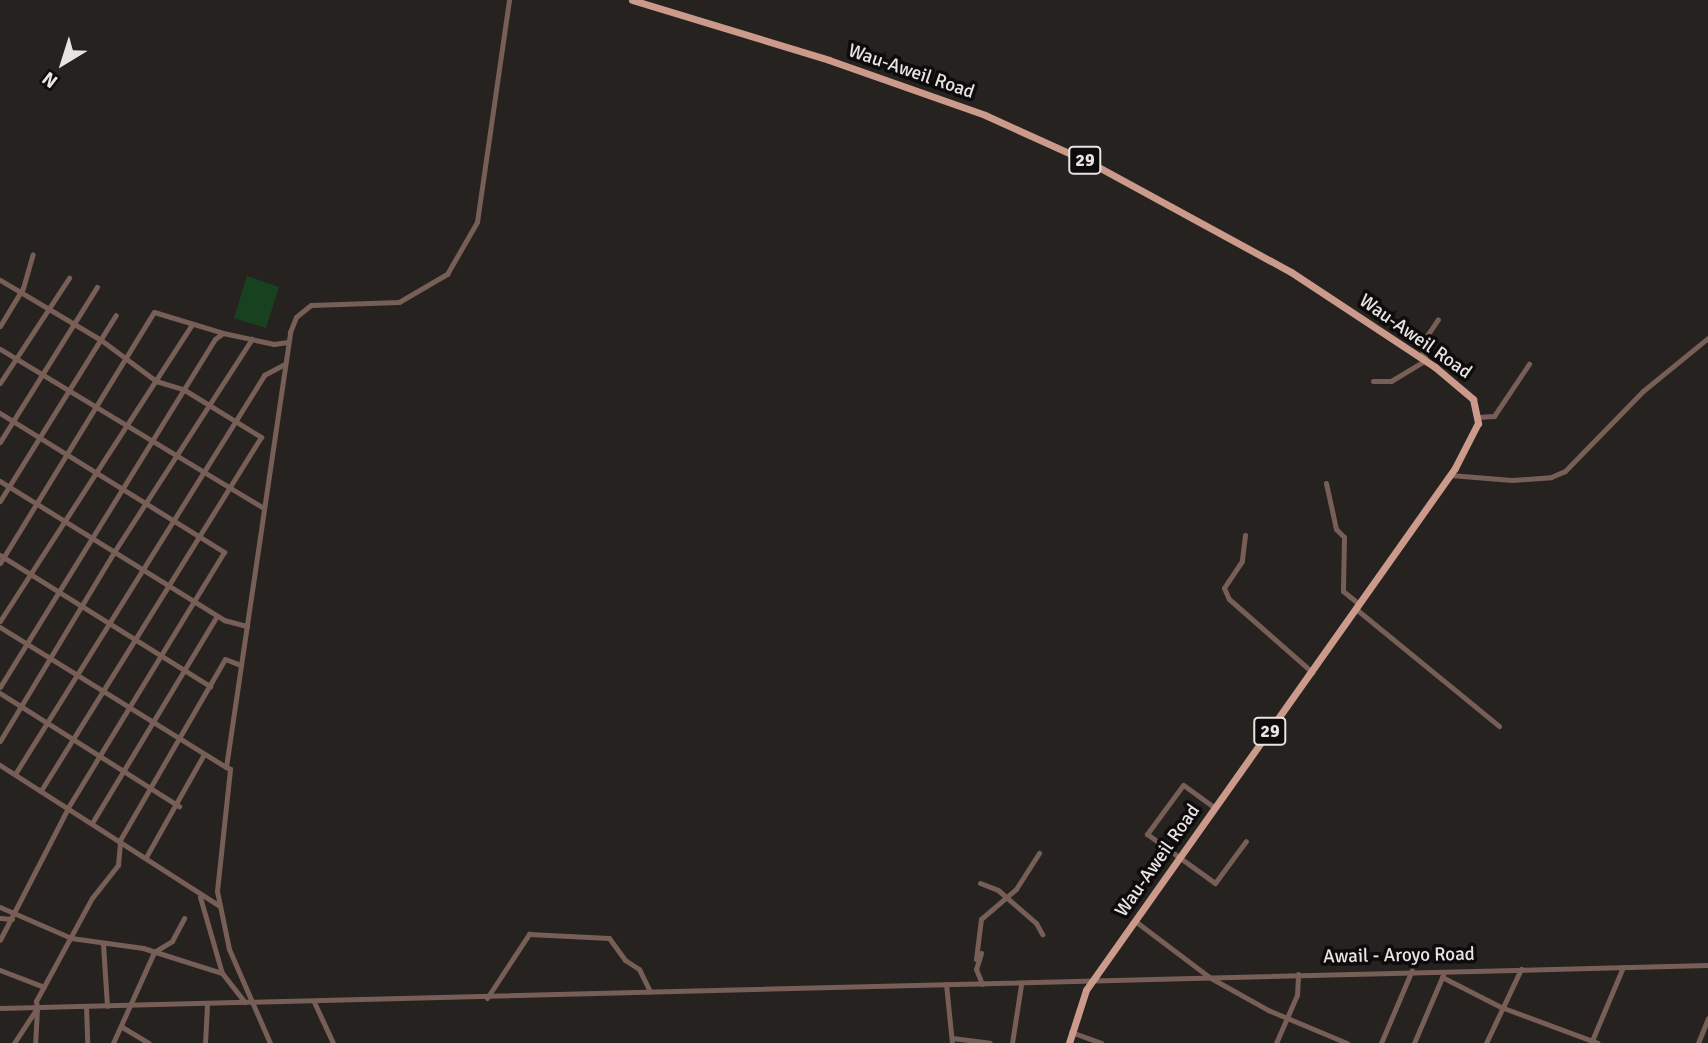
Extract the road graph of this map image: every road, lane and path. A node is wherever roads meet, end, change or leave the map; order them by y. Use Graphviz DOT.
graph roads {
  1 [pos="509,0"];
  2 [pos="632,0"];
  3 [pos="33,254"];
  4 [pos="69,278"];
  5 [pos="0,280"];
  6 [pos="97,287"];
  7 [pos="21,292"];
  8 [pos="49,309"];
  9 [pos="116,315"];
  10 [pos="1438,319"];
  11 [pos="75,324"];
  12 [pos="192,324"];
  13 [pos="0,326"];
  14 [pos="223,332"];
  15 [pos="1708,338"];
  16 [pos="252,339"];
  17 [pos="102,341"];
  18 [pos="288,342"];
  19 [pos="0,349"];
  20 [pos="16,358"];
  21 [pos="126,360"];
  22 [pos="1426,360"];
  23 [pos="285,364"];
  24 [pos="1529,364"];
  25 [pos="43,374"];
  26 [pos="156,381"];
  27 [pos="1374,381"];
  28 [pos="0,383"];
  29 [pos="183,389"];
  30 [pos="69,390"];
  31 [pos="210,405"];
  32 [pos="96,406"];
  33 [pos="0,413"];
  34 [pos="1478,417"];
  35 [pos="14,420"];
  36 [pos="236,421"];
  37 [pos="125,423"];
  38 [pos="40,436"];
  39 [pos="151,439"];
  40 [pos="0,442"];
  41 [pos="67,453"];
  42 [pos="177,455"];
  43 [pos="95,470"];
  44 [pos="204,470"];
  45 [pos="1450,475"];
  46 [pos="0,481"];
  47 [pos="1326,483"];
  48 [pos="9,486"];
  49 [pos="121,486"];
  50 [pos="231,487"];
  51 [pos="0,501"];
  52 [pos="36,503"];
  53 [pos="146,503"];
  54 [pos="264,508"];
  55 [pos="172,519"];
  56 [pos="63,520"];
  57 [pos="1245,535"];
  58 [pos="199,536"];
  59 [pos="89,537"];
  60 [pos="114,552"];
  61 [pos="1,559"];
  62 [pos="142,569"];
  63 [pos="29,573"];
  64 [pos="167,586"];
  65 [pos="56,591"];
  66 [pos="193,601"];
  67 [pos="82,607"];
  68 [pos="1358,607"];
  69 [pos="217,616"];
  70 [pos="0,621"];
  71 [pos="107,623"];
  72 [pos="247,626"];
  73 [pos="0,627"];
  74 [pos="133,640"];
  75 [pos="26,643"];
  76 [pos="159,656"];
  77 [pos="50,657"];
  78 [pos="241,665"];
  79 [pos="185,672"];
  80 [pos="1312,672"];
  81 [pos="77,674"];
  82 [pos="210,686"];
  83 [pos="0,687"];
  84 [pos="103,690"];
  85 [pos="0,693"];
  86 [pos="21,706"];
  87 [pos="129,706"];
  88 [pos="46,722"];
  89 [pos="153,722"];
  90 [pos="1499,726"];
  91 [pos="180,739"];
  92 [pos="72,740"];
  93 [pos="0,741"];
  94 [pos="204,754"];
  95 [pos="97,757"];
  96 [pos="0,765"];
  97 [pos="226,767"];
  98 [pos="123,772"];
  99 [pos="15,774"];
  100 [pos="150,789"];
  101 [pos="41,791"];
  102 [pos="178,806"];
  103 [pos="68,808"];
  104 [pos="1215,808"];
  105 [pos="92,823"];
  106 [pos="120,839"];
  107 [pos="1247,841"];
  108 [pos="1039,853"];
  109 [pos="146,857"];
  110 [pos="1180,857"];
  111 [pos="980,883"];
  112 [pos="198,895"];
  113 [pos="1006,896"];
  114 [pos="218,905"];
  115 [pos="0,907"];
  116 [pos="13,916"];
  117 [pos="0,918"];
  118 [pos="184,918"];
  119 [pos="1135,921"];
  120 [pos="1042,934"];
  121 [pos="71,938"];
  122 [pos="0,940"];
  123 [pos="103,944"];
  124 [pos="154,952"];
  125 [pos="981,953"];
  126 [pos="976,959"];
  127 [pos="1708,965"];
  128 [pos="1623,967"];
  129 [pos="1521,969"];
  130 [pos="0,970"];
  131 [pos="1412,970"];
  132 [pos="1446,970"];
  133 [pos="222,972"];
  134 [pos="1298,974"];
  135 [pos="1209,977"];
  136 [pos="1443,977"];
  137 [pos="1091,983"];
  138 [pos="946,984"];
  139 [pos="982,984"];
  140 [pos="1021,985"];
  141 [pos="44,987"];
  142 [pos="650,992"];
  143 [pos="487,998"];
  144 [pos="248,1002"];
  145 [pos="314,1002"];
  146 [pos="135,1003"];
  147 [pos="208,1005"];
  148 [pos="86,1006"];
  149 [pos="107,1006"];
  150 [pos="1501,1007"];
  151 [pos="0,1008"];
  152 [pos="37,1008"];
  153 [pos="1287,1018"];
  154 [pos="1708,1018"];
  155 [pos="122,1027"];
  156 [pos="1071,1032"];
  157 [pos="952,1040"];
  158 [pos="145,1042"];
  159 [pos="1593,1042"];
  160 [pos="14,1043"];
  161 [pos="35,1043"];
  162 [pos="87,1043"];
  163 [pos="113,1043"];
  164 [pos="205,1043"];
  165 [pos="270,1043"];
  166 [pos="333,1043"];
  167 [pos="990,1043"];
  168 [pos="1012,1043"];
  169 [pos="1069,1043"];
  170 [pos="1101,1043"];
  171 [pos="1276,1043"];
  172 [pos="1347,1043"];
  173 [pos="1381,1043"];
  174 [pos="1413,1043"];
  175 [pos="1486,1043"];
  176 [pos="1698,1043"];
  1 -- 18 [label="street"];
  2 -- 22 [label="main road, Wau-Aweil Road / 29"];
  3 -- 7 [label="street"];
  4 -- 8 [label="street"];
  5 -- 7 [label="street"];
  6 -- 11 [label="street"];
  7 -- 8 [label="street"];
  7 -- 13 [label="street"];
  8 -- 11 [label="street"];
  8 -- 20 [label="street"];
  9 -- 17 [label="street"];
  10 -- 22 [label="street"];
  11 -- 17 [label="street"];
  11 -- 25 [label="street"];
  12 -- 14 [label="street"];
  12 -- 21 [label="street"];
  12 -- 26 [label="street"];
  14 -- 16 [label="street"];
  14 -- 29 [label="street"];
  15 -- 45 [label="street"];
  16 -- 18 [label="street"];
  16 -- 31 [label="street"];
  17 -- 21 [label="street"];
  17 -- 30 [label="street"];
  18 -- 23 [label="street"];
  19 -- 20 [label="street"];
  20 -- 25 [label="street"];
  20 -- 28 [label="street"];
  21 -- 26 [label="street"];
  21 -- 32 [label="street"];
  22 -- 27 [label="street"];
  22 -- 34 [label="main road, Wau-Aweil Road / 29"];
  23 -- 36 [label="street"];
  23 -- 54 [label="street"];
  24 -- 34 [label="street"];
  25 -- 30 [label="street"];
  25 -- 35 [label="street"];
  26 -- 29 [label="street"];
  26 -- 37 [label="street"];
  29 -- 31 [label="street"];
  29 -- 39 [label="street"];
  30 -- 32 [label="street"];
  30 -- 38 [label="street"];
  31 -- 36 [label="street"];
  31 -- 42 [label="street"];
  32 -- 37 [label="street"];
  32 -- 41 [label="street"];
  33 -- 35 [label="street"];
  34 -- 45 [label="main road, Wau-Aweil Road / 29"];
  35 -- 38 [label="street"];
  35 -- 40 [label="street"];
  36 -- 44 [label="street"];
  36 -- 50 [label="street"];
  37 -- 39 [label="street"];
  37 -- 43 [label="street"];
  38 -- 41 [label="street"];
  38 -- 48 [label="street"];
  39 -- 42 [label="street"];
  39 -- 49 [label="street"];
  41 -- 43 [label="street"];
  41 -- 52 [label="street"];
  42 -- 44 [label="street"];
  42 -- 53 [label="street"];
  43 -- 49 [label="street"];
  43 -- 56 [label="street"];
  44 -- 50 [label="street"];
  44 -- 55 [label="street"];
  45 -- 68 [label="main road, Wau-Aweil Road / 29"];
  46 -- 48 [label="street"];
  47 -- 68 [label="street"];
  48 -- 51 [label="street"];
  48 -- 52 [label="street"];
  49 -- 53 [label="street"];
  49 -- 59 [label="street"];
  50 -- 54 [label="street"];
  50 -- 58 [label="street"];
  52 -- 56 [label="street"];
  52 -- 61 [label="street"];
  53 -- 55 [label="street"];
  53 -- 60 [label="street"];
  54 -- 72 [label="street"];
  55 -- 58 [label="street"];
  55 -- 62 [label="street"];
  56 -- 59 [label="street"];
  56 -- 63 [label="street"];
  57 -- 80 [label="street"];
  58 -- 64 [label="street"];
  58 -- 66 [label="street"];
  59 -- 60 [label="street"];
  59 -- 65 [label="street"];
  60 -- 62 [label="street"];
  60 -- 67 [label="street"];
  61 -- 63 [label="street"];
  62 -- 64 [label="street"];
  62 -- 71 [label="street"];
  63 -- 65 [label="street"];
  63 -- 70 [label="street"];
  64 -- 66 [label="street"];
  64 -- 74 [label="street"];
  65 -- 67 [label="street"];
  65 -- 75 [label="street"];
  66 -- 69 [label="street"];
  66 -- 76 [label="street"];
  67 -- 71 [label="street"];
  67 -- 77 [label="street"];
  68 -- 80 [label="main road, Wau-Aweil Road / 29"];
  68 -- 90 [label="street"];
  69 -- 72 [label="street"];
  69 -- 79 [label="street"];
  71 -- 74 [label="street"];
  71 -- 81 [label="street"];
  72 -- 78 [label="street"];
  73 -- 75 [label="street"];
  74 -- 76 [label="street"];
  74 -- 84 [label="street"];
  75 -- 77 [label="street"];
  75 -- 83 [label="street"];
  76 -- 79 [label="street"];
  76 -- 87 [label="street"];
  77 -- 81 [label="street"];
  77 -- 86 [label="street"];
  78 -- 82 [label="street"];
  78 -- 97 [label="street"];
  79 -- 82 [label="street"];
  79 -- 89 [label="street"];
  80 -- 104 [label="main road, Wau-Aweil Road / 29"];
  81 -- 84 [label="street"];
  81 -- 88 [label="street"];
  82 -- 91 [label="street"];
  84 -- 87 [label="street"];
  84 -- 92 [label="street"];
  85 -- 86 [label="street"];
  86 -- 88 [label="street"];
  86 -- 93 [label="street"];
  87 -- 89 [label="street"];
  87 -- 95 [label="street"];
  88 -- 92 [label="street"];
  88 -- 99 [label="street"];
  89 -- 91 [label="street"];
  89 -- 98 [label="street"];
  91 -- 94 [label="street"];
  91 -- 100 [label="street"];
  92 -- 95 [label="street"];
  92 -- 101 [label="street"];
  94 -- 97 [label="street"];
  94 -- 102 [label="street"];
  95 -- 98 [label="street"];
  95 -- 103 [label="street"];
  96 -- 99 [label="street"];
  97 -- 114 [label="street"];
  98 -- 100 [label="street"];
  98 -- 105 [label="street"];
  99 -- 101 [label="street"];
  100 -- 102 [label="street"];
  100 -- 106 [label="street"];
  101 -- 103 [label="street"];
  102 -- 109 [label="street"];
  103 -- 105 [label="street"];
  103 -- 116 [label="street"];
  104 -- 110 [label="main road, Wau-Aweil Road / 29"];
  104 -- 110 [label="street"];
  105 -- 106 [label="street"];
  106 -- 109 [label="street"];
  106 -- 121 [label="street"];
  107 -- 110 [label="street"];
  108 -- 113 [label="street"];
  109 -- 112 [label="street"];
  110 -- 119 [label="main road, Wau-Aweil Road / 29"];
  111 -- 113 [label="street"];
  112 -- 114 [label="street"];
  112 -- 133 [label="street"];
  113 -- 120 [label="street"];
  113 -- 126 [label="street"];
  114 -- 144 [label="street"];
  115 -- 116 [label="street"];
  116 -- 117 [label="street"];
  116 -- 121 [label="street"];
  116 -- 122 [label="street"];
  118 -- 124 [label="street"];
  119 -- 135 [label="street"];
  119 -- 137 [label="main road, Wau-Aweil Road / 29"];
  121 -- 123 [label="street"];
  121 -- 141 [label="street"];
  123 -- 124 [label="street"];
  123 -- 149 [label="street"];
  124 -- 133 [label="street"];
  124 -- 146 [label="street"];
  125 -- 126 [label="street"];
  126 -- 139 [label="street"];
  127 -- 128 [label="street, Awail - Aroyo Road"];
  128 -- 129 [label="street, Awail - Aroyo Road"];
  128 -- 159 [label="street"];
  129 -- 132 [label="street, Awail - Aroyo Road"];
  129 -- 150 [label="street"];
  130 -- 141 [label="street"];
  131 -- 132 [label="street, Awail - Aroyo Road"];
  131 -- 134 [label="street, Awail - Aroyo Road"];
  131 -- 173 [label="street"];
  132 -- 136 [label="street"];
  133 -- 144 [label="street"];
  134 -- 135 [label="street, Awail - Aroyo Road"];
  134 -- 153 [label="street"];
  135 -- 137 [label="street, Awail - Aroyo Road"];
  135 -- 153 [label="street"];
  136 -- 150 [label="street"];
  136 -- 174 [label="street"];
  137 -- 140 [label="street, Awail - Aroyo Road"];
  137 -- 156 [label="main road, Wau-Aweil Road / 29"];
  138 -- 139 [label="street, Awail - Aroyo Road"];
  138 -- 142 [label="street, Awail - Aroyo Road"];
  138 -- 157 [label="street"];
  139 -- 140 [label="street, Awail - Aroyo Road"];
  140 -- 168 [label="street"];
  141 -- 152 [label="street"];
  142 -- 143 [label="street, Awail - Aroyo Road"];
  142 -- 143 [label="street"];
  143 -- 145 [label="street, Awail - Aroyo Road"];
  144 -- 145 [label="street, Awail - Aroyo Road"];
  144 -- 147 [label="street, Awail - Aroyo Road"];
  144 -- 165 [label="street"];
  145 -- 166 [label="street"];
  146 -- 147 [label="street, Awail - Aroyo Road"];
  146 -- 149 [label="street, Awail - Aroyo Road"];
  146 -- 155 [label="street"];
  147 -- 164 [label="street"];
  148 -- 149 [label="street, Awail - Aroyo Road"];
  148 -- 152 [label="street, Awail - Aroyo Road"];
  148 -- 162 [label="street"];
  150 -- 159 [label="street"];
  150 -- 175 [label="street"];
  151 -- 152 [label="street, Awail - Aroyo Road"];
  152 -- 160 [label="street"];
  152 -- 161 [label="street"];
  153 -- 171 [label="street"];
  153 -- 172 [label="street"];
  154 -- 176 [label="street"];
  155 -- 158 [label="street"];
  155 -- 163 [label="street"];
  156 -- 169 [label="main road, Wau-Aweil Road / 29"];
  156 -- 170 [label="street"];
  157 -- 167 [label="street"];
}
